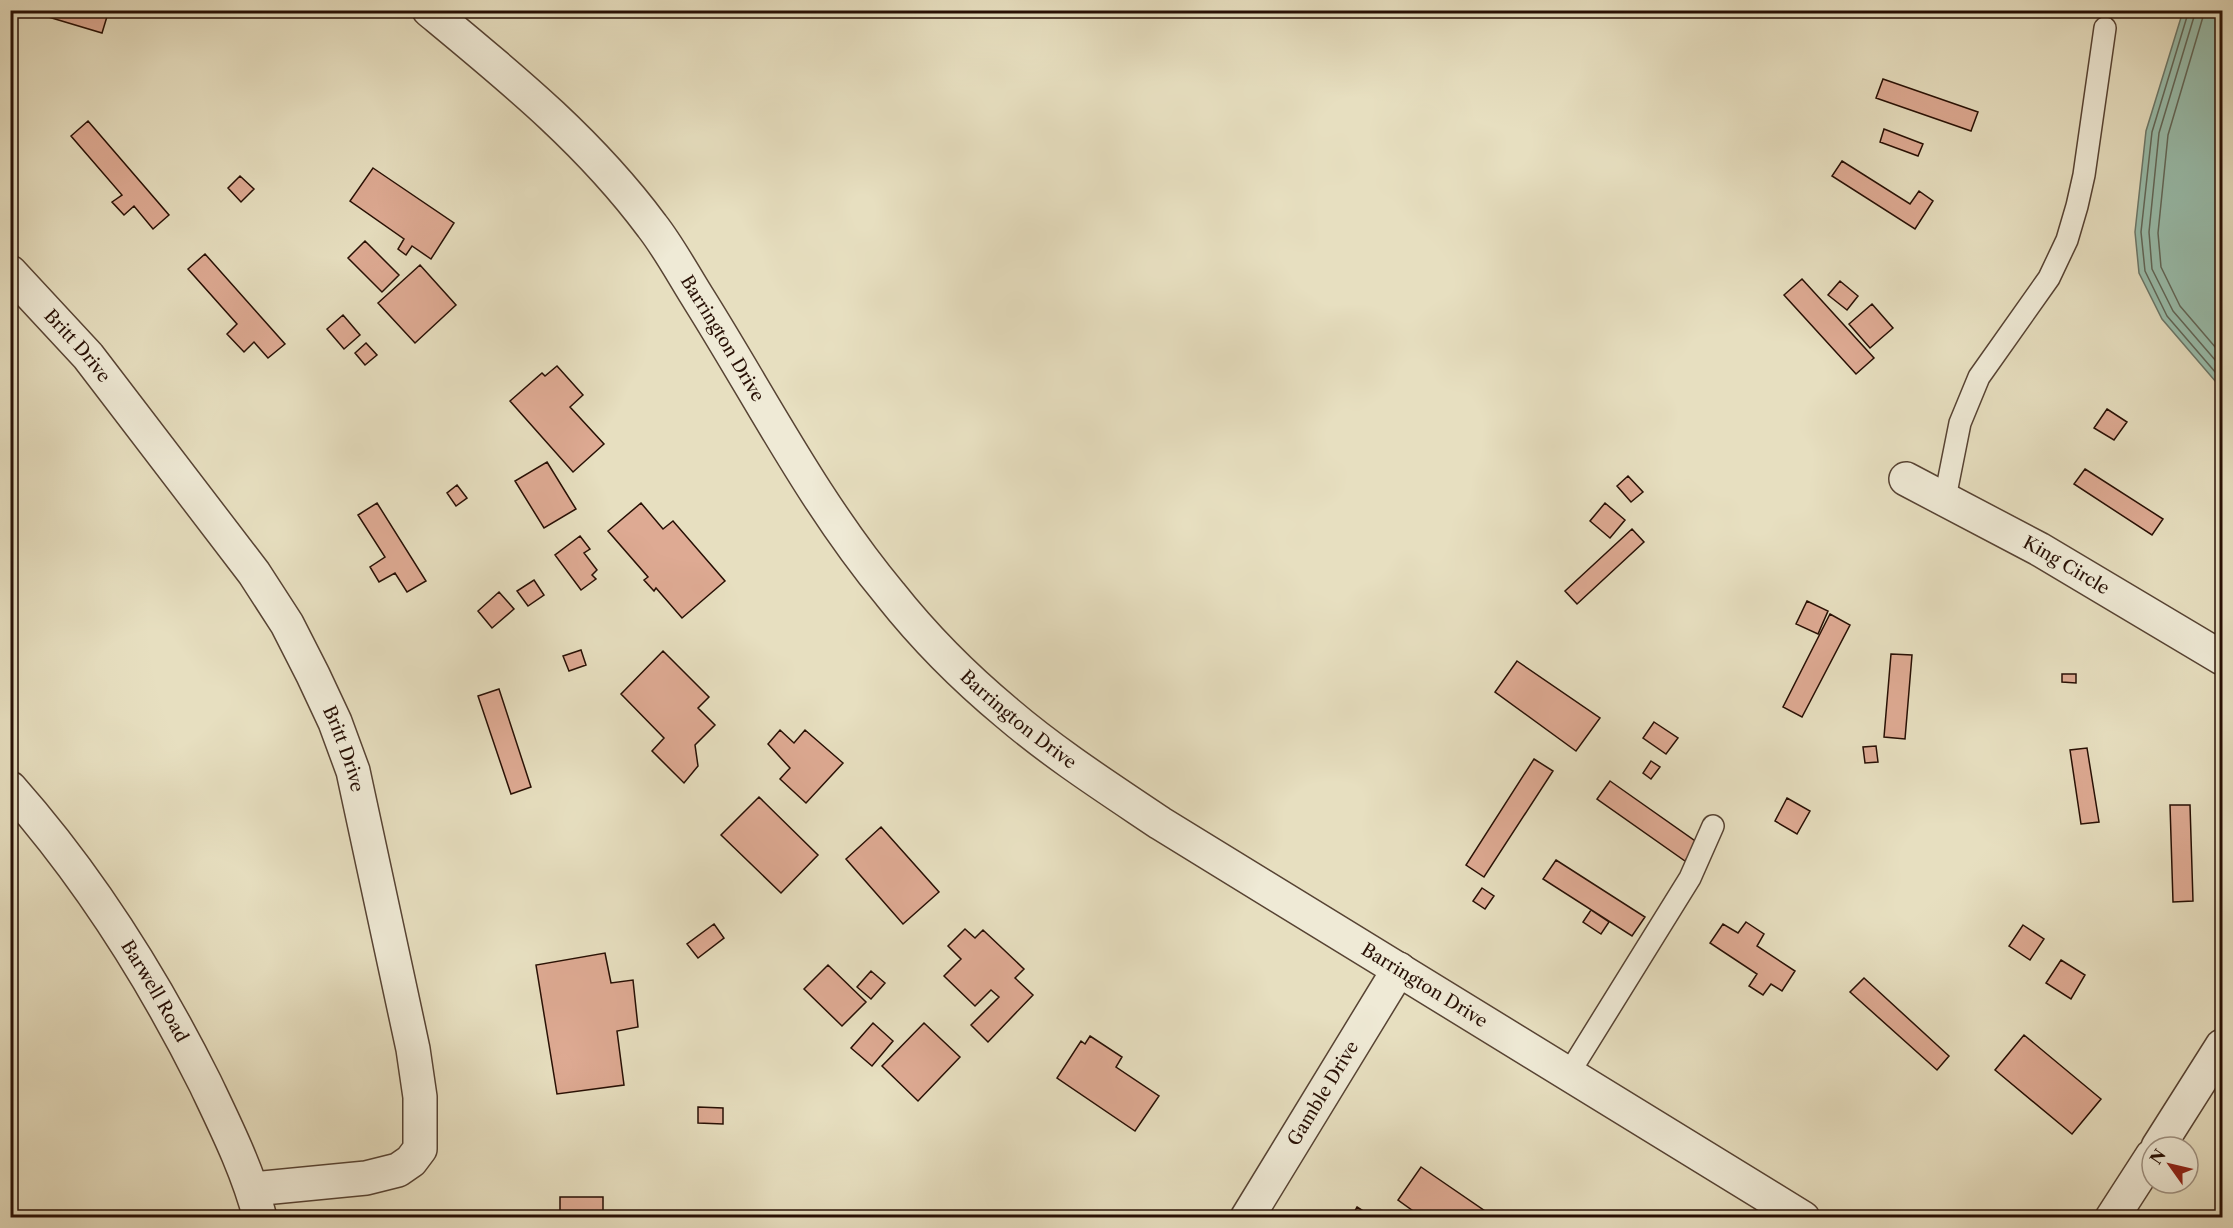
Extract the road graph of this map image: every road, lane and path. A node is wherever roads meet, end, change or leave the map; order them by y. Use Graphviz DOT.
graph roads {
  1 [pos="429,10"];
  2 [pos="2105,28"];
  3 [pos="10,272"];
  4 [pos="1906,479"];
  5 [pos="1945,498"];
  6 [pos="2223,658"];
  7 [pos="17,803"];
  8 [pos="1713,826"];
  9 [pos="1399,969"];
  10 [pos="2223,1046"];
  11 [pos="1569,1073"];
  12 [pos="2166,1135"];
  13 [pos="2140,1175"];
  14 [pos="257,1203"];
  15 [pos="1247,1218"];
  16 [pos="1803,1218"];
  17 [pos="2112,1218"];
  1 -- 9 [label="street, Barrington Drive"];
  2 -- 5 [label="lane"];
  3 -- 14 [label="street, Britt Drive"];
  4 -- 5 [label="street, King Circle"];
  5 -- 6 [label="street, King Circle"];
  7 -- 14 [label="street, Barwell Road"];
  8 -- 11 [label="lane"];
  9 -- 11 [label="street, Barrington Drive"];
  9 -- 15 [label="street, Gamble Drive"];
  10 -- 12 [label="street"];
  11 -- 16 [label="street, Barrington Drive"];
  13 -- 17 [label="street"];
}
